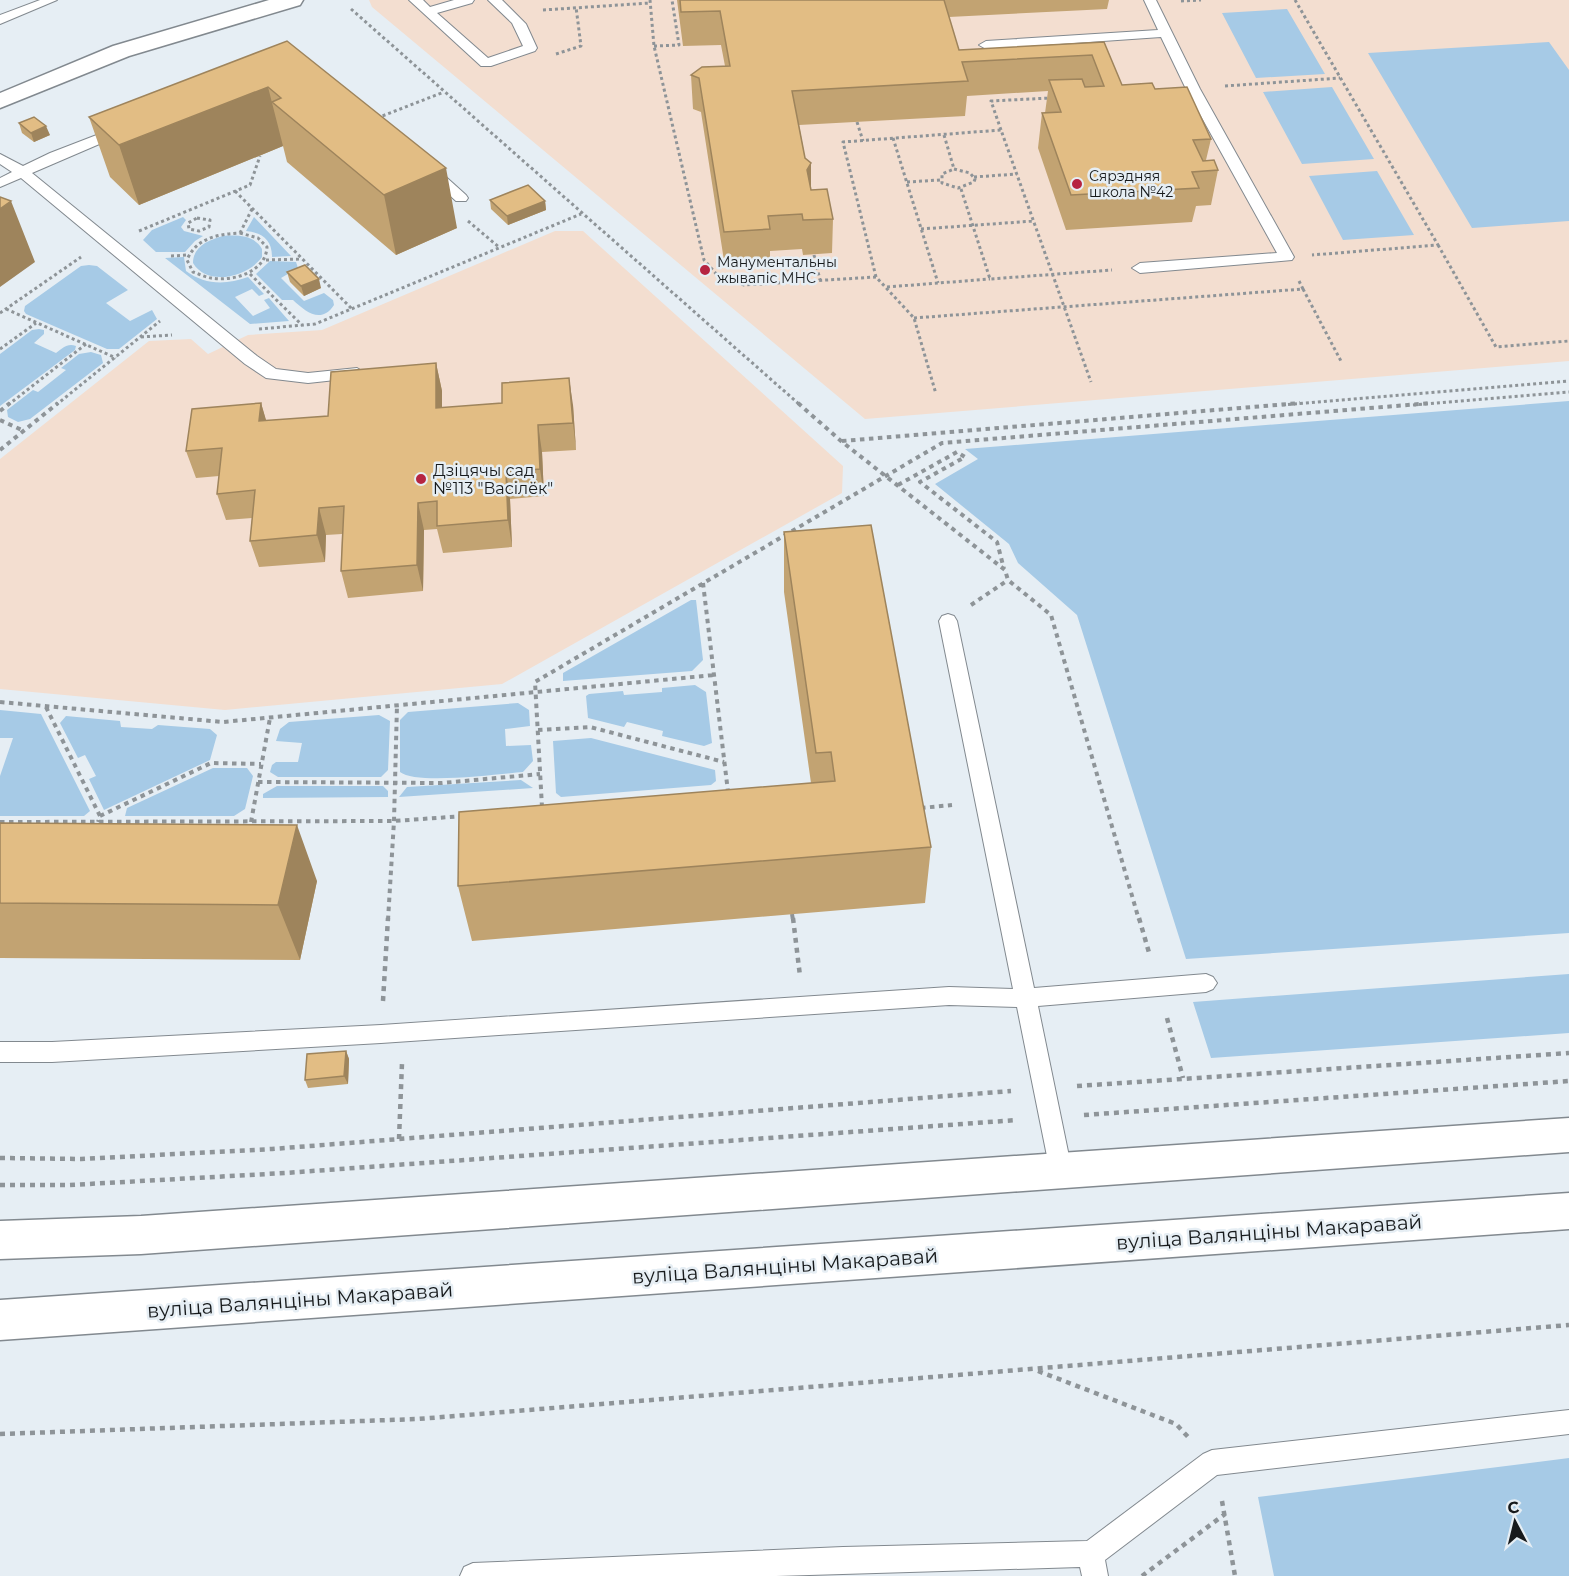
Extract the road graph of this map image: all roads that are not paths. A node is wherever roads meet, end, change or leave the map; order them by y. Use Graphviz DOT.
graph roads {
  1 [pos="51,0"];
  2 [pos="292,0"];
  3 [pos="416,0"];
  4 [pos="468,0"];
  5 [pos="494,0"];
  6 [pos="1150,0"];
  7 [pos="428,11"];
  8 [pos="0,20"];
  9 [pos="1166,33"];
  10 [pos="986,45"];
  11 [pos="0,101"];
  12 [pos="374,119"];
  13 [pos="132,126"];
  14 [pos="0,159"];
  15 [pos="21,171"];
  16 [pos="0,183"];
  17 [pos="461,198"];
  18 [pos="1140,268"];
  19 [pos="378,372"];
  20 [pos="948,621"];
  21 [pos="1206,983"];
  22 [pos="1025,998"];
  23 [pos="0,1052"];
  24 [pos="1569,1135"];
  25 [pos="1061,1171"];
  26 [pos="1569,1211"];
  27 [pos="0,1240"];
  28 [pos="0,1320"];
  29 [pos="1569,1422"];
  30 [pos="1093,1565"];
  31 [pos="473,1576"];
  1 -- 8 [label="lane"];
  2 -- 11 [label="street"];
  3 -- 7 [label="lane"];
  4 -- 7 [label="lane"];
  5 -- 7 [label="lane"];
  6 -- 9 [label="lane"];
  9 -- 10 [label="lane"];
  9 -- 18 [label="lane"];
  12 -- 17 [label="lane"];
  13 -- 15 [label="lane"];
  14 -- 15 [label="lane"];
  15 -- 16 [label="lane"];
  15 -- 19 [label="lane"];
  20 -- 22 [label="lane"];
  21 -- 22 [label="lane"];
  22 -- 23 [label="lane"];
  22 -- 25 [label="lane"];
  24 -- 25 [label="street"];
  25 -- 27 [label="street"];
  26 -- 28 [label="street, вуліца Валянціны Макаравай"];
  29 -- 30 [label="lane"];
  30 -- 31 [label="lane"];
}
